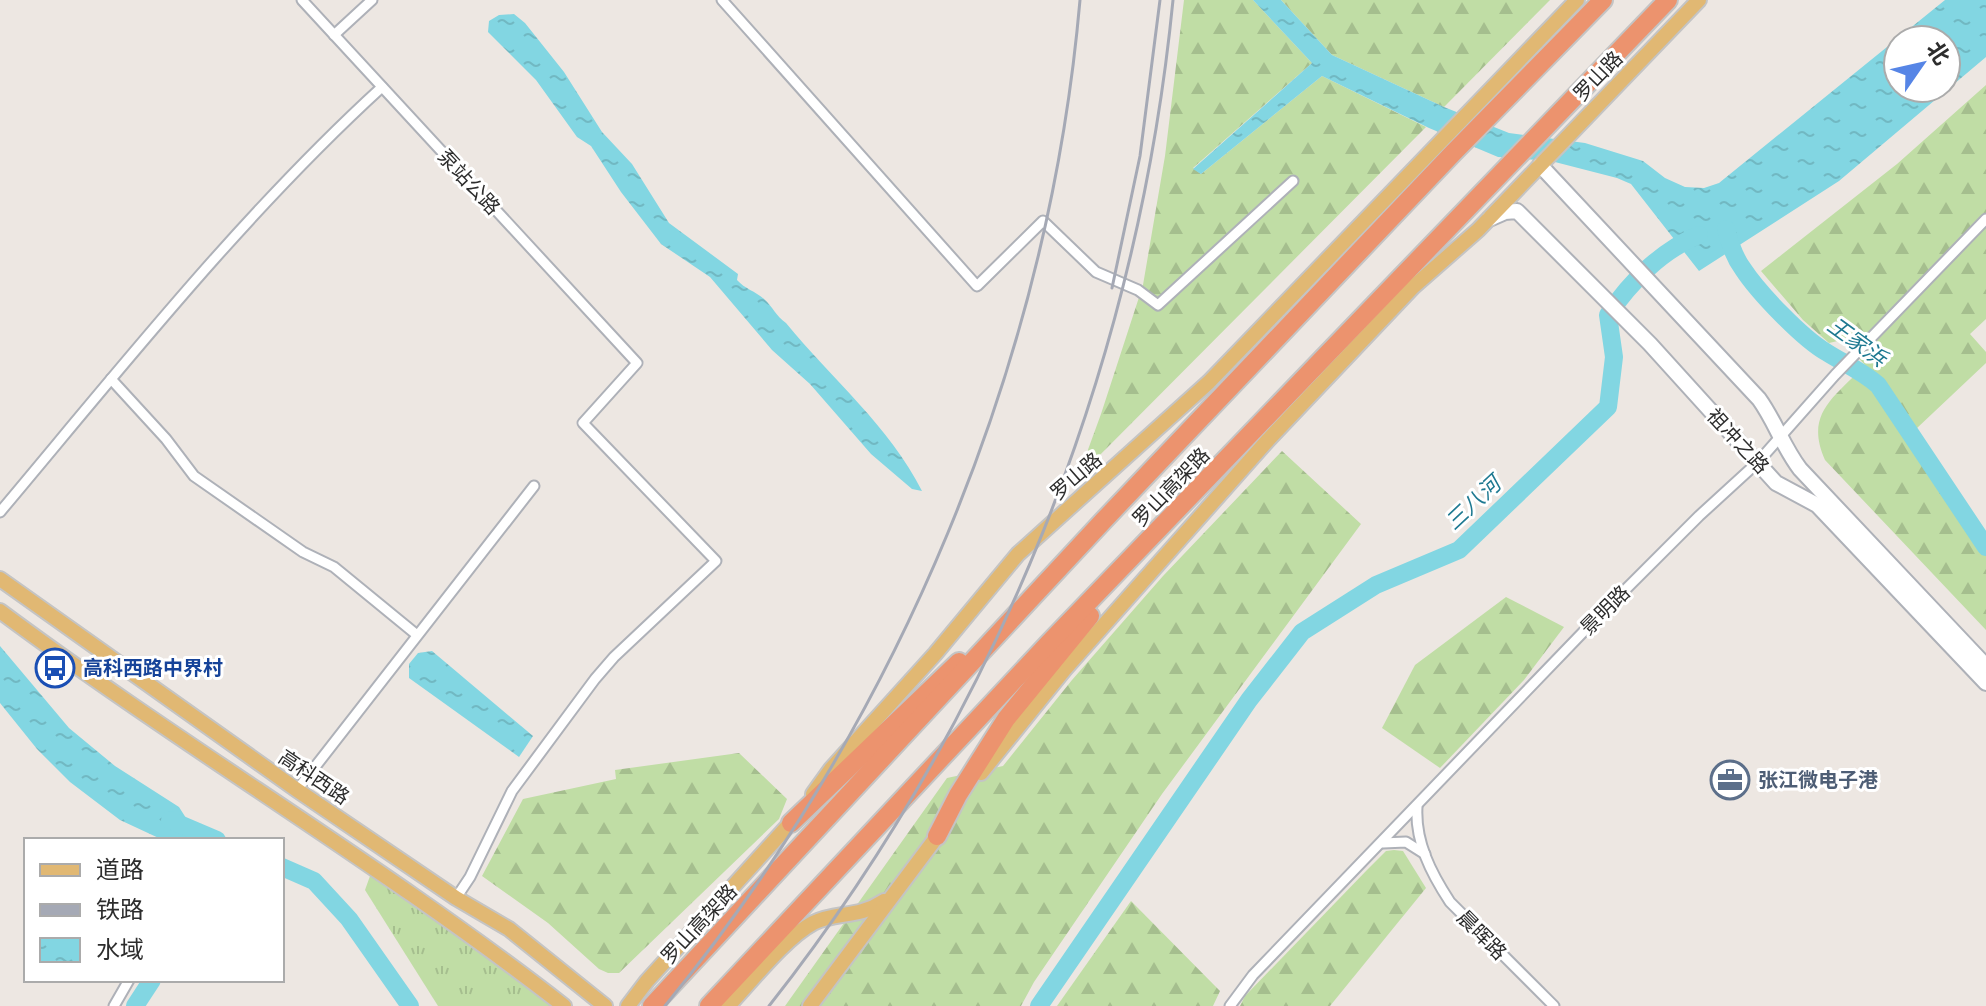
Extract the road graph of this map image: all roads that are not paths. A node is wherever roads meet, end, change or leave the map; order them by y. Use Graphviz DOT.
graph roads {
  1 [pos="302,0"];
  2 [pos="372,0"];
  3 [pos="722,0"];
  4 [pos="1577,0"];
  5 [pos="1603,0"];
  6 [pos="1668,0"];
  7 [pos="1679,0"];
  8 [pos="1699,0"];
  9 [pos="334,35"];
  10 [pos="1604,67"];
  11 [pos="382,87"];
  12 [pos="1479,114"];
  13 [pos="1444,150"];
  14 [pos="1540,165"];
  15 [pos="1293,181"];
  16 [pos="1489,219"];
  17 [pos="1986,219"];
  18 [pos="111,379"];
  19 [pos="1780,439"];
  20 [pos="1758,462"];
  21 [pos="534,486"];
  22 [pos="0,512"];
  23 [pos="1104,520"];
  24 [pos="1137,555"];
  25 [pos="0,579"];
  26 [pos="0,611"];
  27 [pos="417,635"];
  28 [pos="1986,666"];
  29 [pos="1986,683"];
  30 [pos="297,790"];
  31 [pos="1417,807"];
  32 [pos="791,823"];
  33 [pos="937,836"];
  34 [pos="1382,843"];
  35 [pos="1425,854"];
  36 [pos="891,896"];
  37 [pos="456,898"];
  38 [pos="128,982"];
  39 [pos="812,1004"];
  40 [pos="114,1006"];
  41 [pos="564,1006"];
  42 [pos="605,1006"];
  43 [pos="628,1006"];
  44 [pos="652,1006"];
  45 [pos="709,1006"];
  46 [pos="728,1006"];
  47 [pos="1230,1006"];
  48 [pos="1554,1006"];
  1 -- 9 [label="street, 泵站公路"];
  2 -- 9 [label="street"];
  3 -- 15 [label="street"];
  4 -- 12 [label="main road"];
  5 -- 12 [label="highway, 罗山高架路"];
  6 -- 10 [label="highway, 罗山高架路"];
  7 -- 10 [label="highway"];
  8 -- 14 [label="main road, 罗山路"];
  9 -- 11 [label="street, 泵站公路"];
  10 -- 24 [label="highway, 罗山高架路"];
  11 -- 18 [label="street"];
  11 -- 37 [label="street, 泵站公路"];
  12 -- 13 [label="highway, 罗山高架路"];
  13 -- 23 [label="highway, 罗山高架路"];
  13 -- 32 [label="main road, 罗山路"];
  14 -- 16 [label="main road, 罗山路"];
  14 -- 19 [label="main road, 祖冲之路"];
  16 -- 20 [label="main road, 祖冲之路"];
  16 -- 33 [label="main road, 罗山路"];
  17 -- 19 [label="street, 景明路"];
  18 -- 22 [label="street"];
  18 -- 27 [label="street"];
  19 -- 20 [label="street, 景明路"];
  19 -- 28 [label="main road, 祖冲之路"];
  20 -- 29 [label="main road, 祖冲之路"];
  20 -- 31 [label="street, 景明路"];
  21 -- 27 [label="street"];
  23 -- 32 [label="highway"];
  23 -- 44 [label="highway, 罗山高架路"];
  24 -- 33 [label="highway"];
  24 -- 45 [label="highway, 罗山高架路"];
  25 -- 30 [label="main road, 高科西路"];
  26 -- 41 [label="main road, 高科西路"];
  27 -- 30 [label="street"];
  30 -- 37 [label="main road, 高科西路"];
  31 -- 34 [label="street, 景明路"];
  31 -- 35 [label="street, 晨晖路"];
  32 -- 43 [label="main road, 罗山路"];
  33 -- 36 [label="main road, 罗山路"];
  34 -- 35 [label="street"];
  34 -- 47 [label="street, 景明路"];
  35 -- 48 [label="street, 晨晖路"];
  36 -- 39 [label="main road, 罗山路"];
  36 -- 46 [label="main road, 罗山路"];
  37 -- 42 [label="main road, 高科西路"];
  38 -- 40 [label="street"];
}
